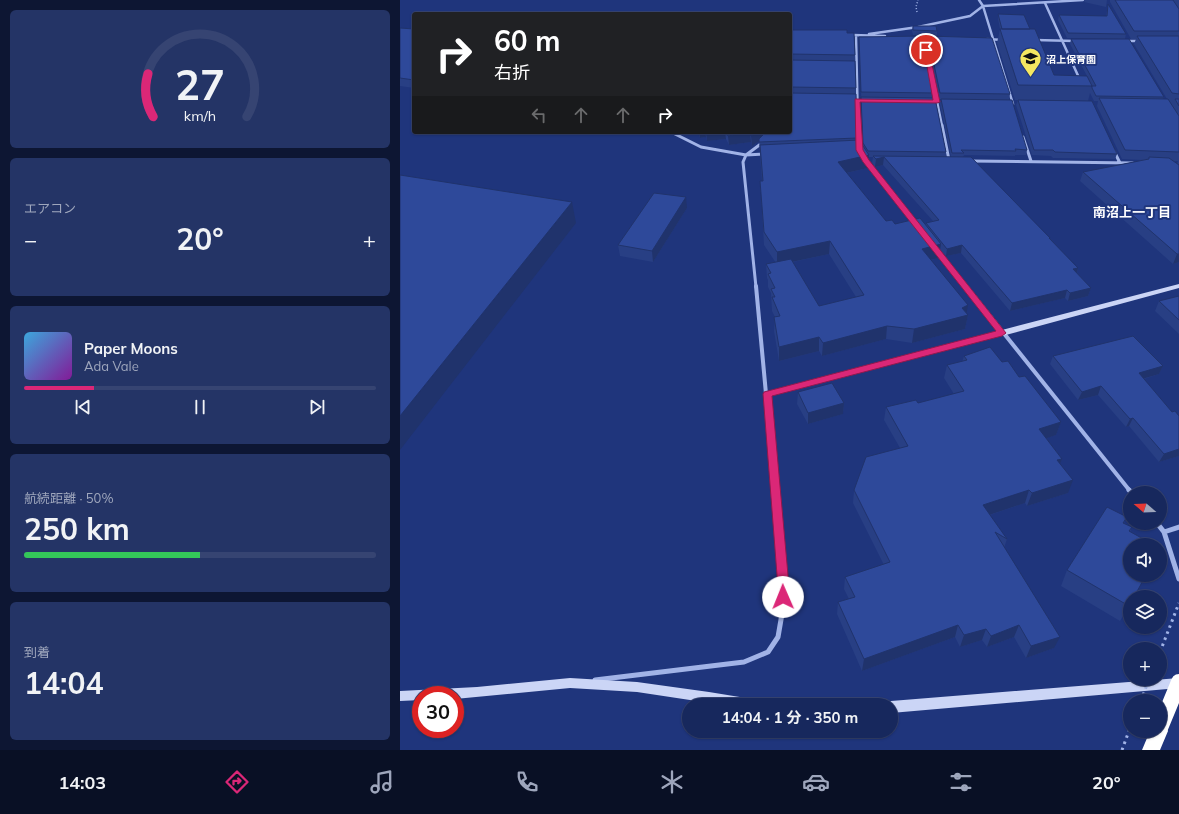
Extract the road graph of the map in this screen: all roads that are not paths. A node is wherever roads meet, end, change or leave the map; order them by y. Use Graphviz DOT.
graph roads {
  1 [pos="979,0"];
  2 [pos="1083,0"];
  3 [pos="1045,2"];
  4 [pos="983,6"];
  5 [pos="1125,34"];
  6 [pos="849,35"];
  7 [pos="856,36"];
  8 [pos="886,36"];
  9 [pos="916,37"];
  10 [pos="924,38"];
  11 [pos="939,38"];
  12 [pos="986,39"];
  13 [pos="994,40"];
  14 [pos="1009,40"];
  15 [pos="1032,40"];
  16 [pos="1062,40"];
  17 [pos="1076,41"];
  18 [pos="1122,41"];
  19 [pos="1129,41"];
  20 [pos="1143,41"];
  21 [pos="1133,48"];
  22 [pos="849,67"];
  23 [pos="856,67"];
  24 [pos="1081,83"];
  25 [pos="849,100"];
  26 [pos="857,100"];
  27 [pos="865,100"];
  28 [pos="929,102"];
  29 [pos="937,102"];
  30 [pos="944,102"];
  31 [pos="1005,103"];
  32 [pos="1012,103"];
  33 [pos="1020,103"];
  34 [pos="1015,110"];
  35 [pos="1022,132"];
  36 [pos="675,134"];
  37 [pos="683,134"];
  38 [pos="684,138"];
  39 [pos="769,139"];
  40 [pos="860,150"];
  41 [pos="1114,150"];
  42 [pos="769,154"];
  43 [pos="746,155"];
  44 [pos="863,155"];
  45 [pos="866,160"];
  46 [pos="873,160"];
  47 [pos="941,161"];
  48 [pos="949,161"];
  49 [pos="956,161"];
  50 [pos="964,161"];
  51 [pos="1031,161"];
  52 [pos="1120,163"];
  53 [pos="1136,163"];
  54 [pos="919,228"];
  55 [pos="934,247"];
  56 [pos="1179,286"];
  57 [pos="1002,333"];
  58 [pos="767,394"];
  59 [pos="1126,486"];
  60 [pos="1179,527"];
  61 [pos="1164,532"];
  62 [pos="1179,579"];
  63 [pos="570,683"];
  64 [pos="1179,683"];
  65 [pos="464,693"];
  66 [pos="412,695"];
  67 [pos="400,696"];
  68 [pos="714,698"];
  69 [pos="898,706"];
  70 [pos="1167,711"];
  71 [pos="1156,738"];
  72 [pos="1151,750"];
  1 -- 4 [label="street"];
  2 -- 3 [label="street"];
  3 -- 4 [label="street"];
  3 -- 16 [label="street"];
  4 -- 7 [label="street"];
  4 -- 13 [label="street"];
  5 -- 19 [label="street"];
  6 -- 7 [label="street"];
  7 -- 8 [label="street"];
  7 -- 23 [label="street"];
  9 -- 10 [label="street"];
  10 -- 11 [label="street"];
  10 -- 29 [label="street"];
  12 -- 13 [label="street"];
  13 -- 14 [label="street"];
  13 -- 32 [label="street"];
  15 -- 16 [label="street"];
  16 -- 17 [label="street"];
  16 -- 24 [label="street"];
  18 -- 19 [label="street"];
  19 -- 20 [label="street"];
  19 -- 21 [label="street"];
  22 -- 23 [label="street"];
  23 -- 26 [label="street"];
  25 -- 26 [label="street"];
  26 -- 27 [label="street"];
  26 -- 40 [label="street"];
  28 -- 29 [label="street"];
  29 -- 30 [label="street"];
  29 -- 48 [label="street"];
  31 -- 32 [label="street"];
  32 -- 33 [label="street"];
  32 -- 34 [label="street"];
  35 -- 51 [label="street"];
  36 -- 38 [label="street"];
  37 -- 38 [label="street"];
  38 -- 43 [label="street"];
  39 -- 43 [label="street"];
  41 -- 52 [label="street"];
  42 -- 43 [label="street"];
  43 -- 58 [label="street"];
  44 -- 45 [label="street"];
  45 -- 46 [label="street"];
  45 -- 54 [label="street"];
  47 -- 48 [label="street"];
  48 -- 49 [label="street"];
  50 -- 51 [label="street"];
  51 -- 52 [label="street"];
  52 -- 53 [label="street"];
  55 -- 57 [label="street"];
  56 -- 57 [label="street"];
  57 -- 58 [label="street"];
  57 -- 59 [label="street"];
  58 -- 63 [label="street"];
  60 -- 61 [label="street"];
  61 -- 62 [label="street"];
  63 -- 65 [label="street"];
  63 -- 68 [label="street"];
  64 -- 69 [label="street"];
  64 -- 70 [label="highway, bridge"];
  66 -- 67 [label="street"];
  71 -- 72 [label="highway"];
}
